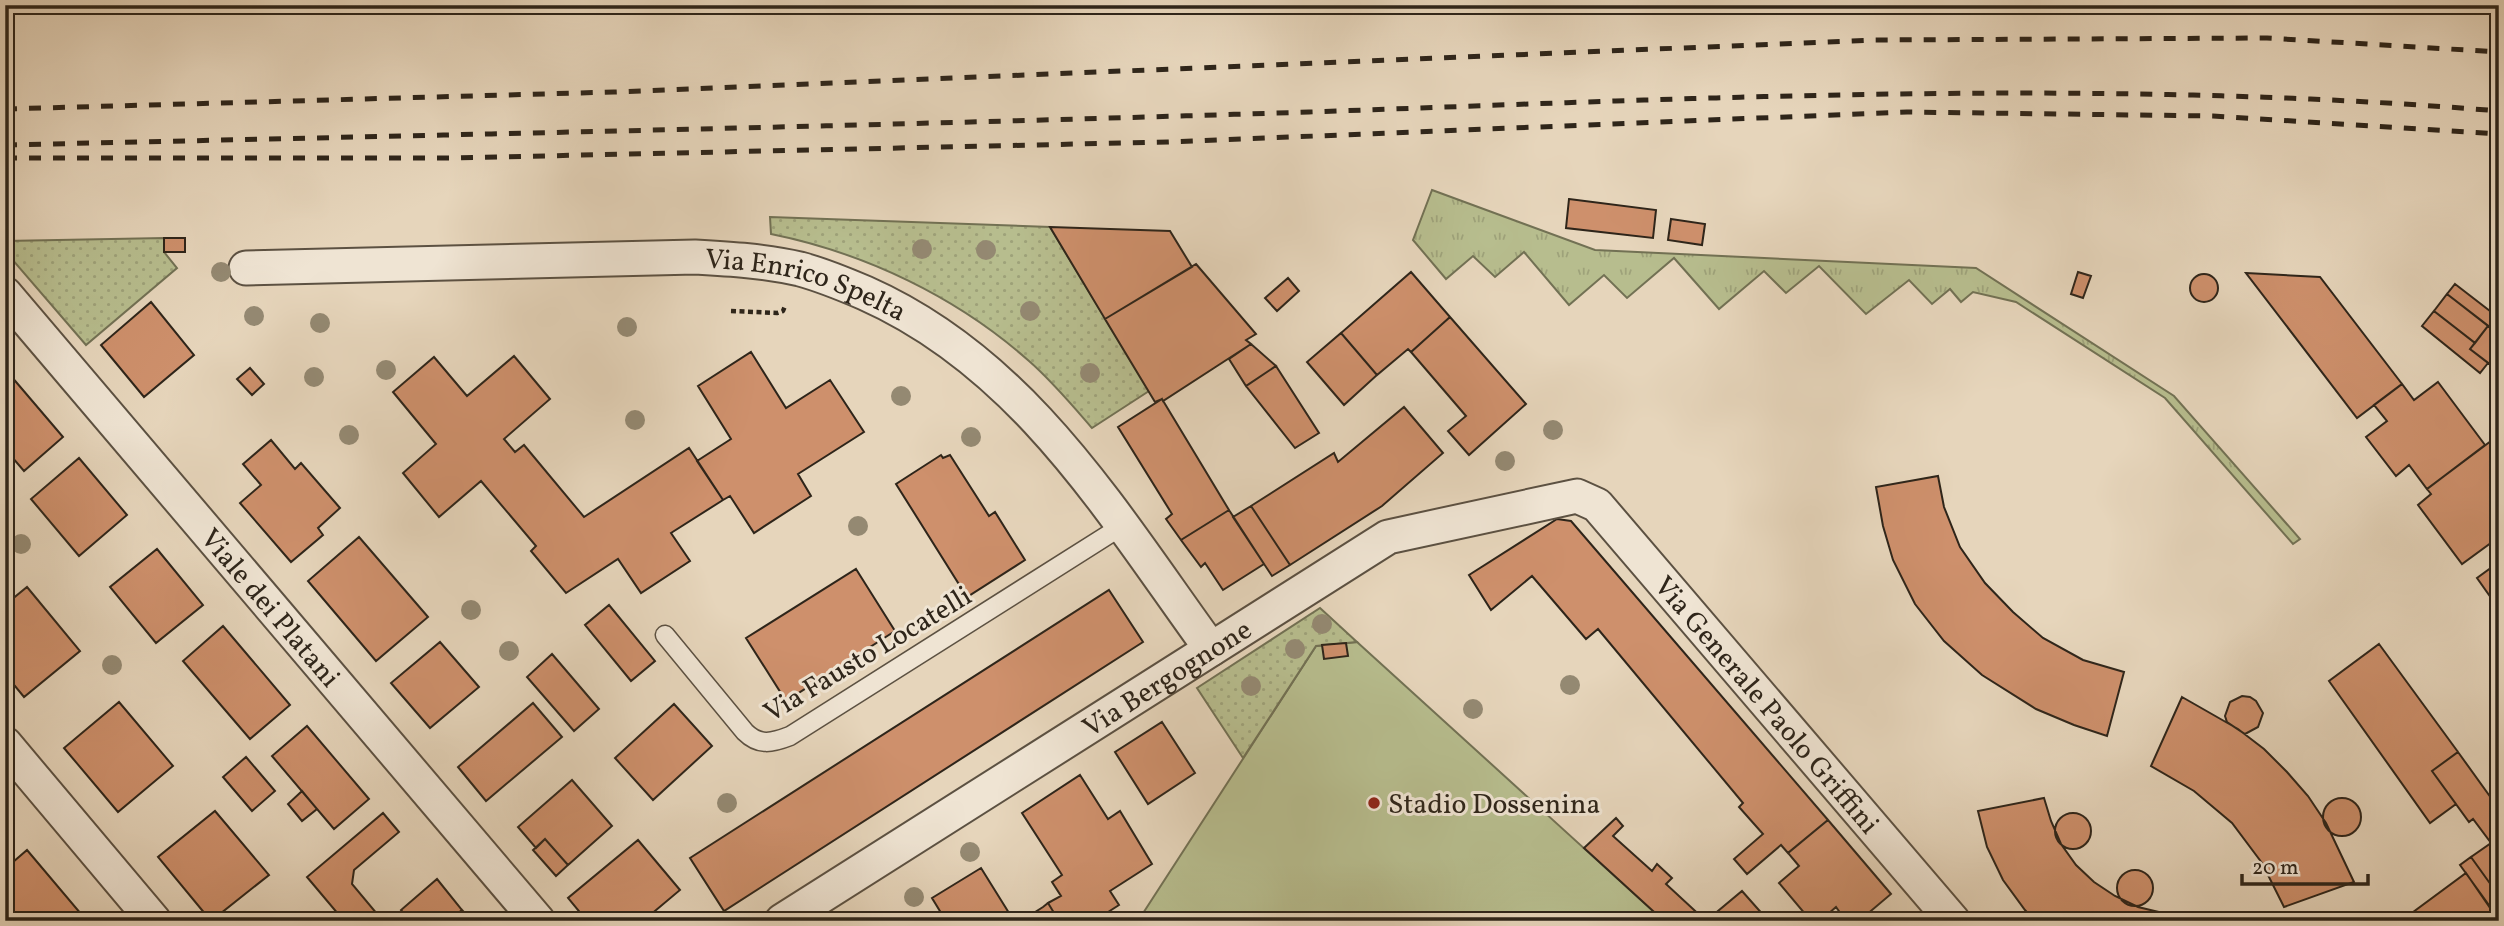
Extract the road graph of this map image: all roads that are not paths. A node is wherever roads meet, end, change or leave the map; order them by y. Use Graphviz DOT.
graph roads {
  1 [pos="246,268"];
  2 [pos="5,294"];
  3 [pos="1577,496"];
  4 [pos="1122,526"];
  5 [pos="665,635"];
  6 [pos="1211,649"];
  7 [pos="5,744"];
  8 [pos="153,921"];
  9 [pos="538,921"];
  10 [pos="782,921"];
  11 [pos="1953,921"];
  1 -- 4 [label="street, Via Enrico Spelta"];
  2 -- 9 [label="street, Viale dei Platani"];
  3 -- 6 [label="street, Via Bergognone"];
  3 -- 11 [label="street, Via Generale Paolo Griffini"];
  4 -- 5 [label="lane, Via Fausto Locatelli"];
  4 -- 6 [label="street, Via Enrico Spelta"];
  6 -- 10 [label="street, Via Bergognone"];
  7 -- 8 [label="street"];
}
